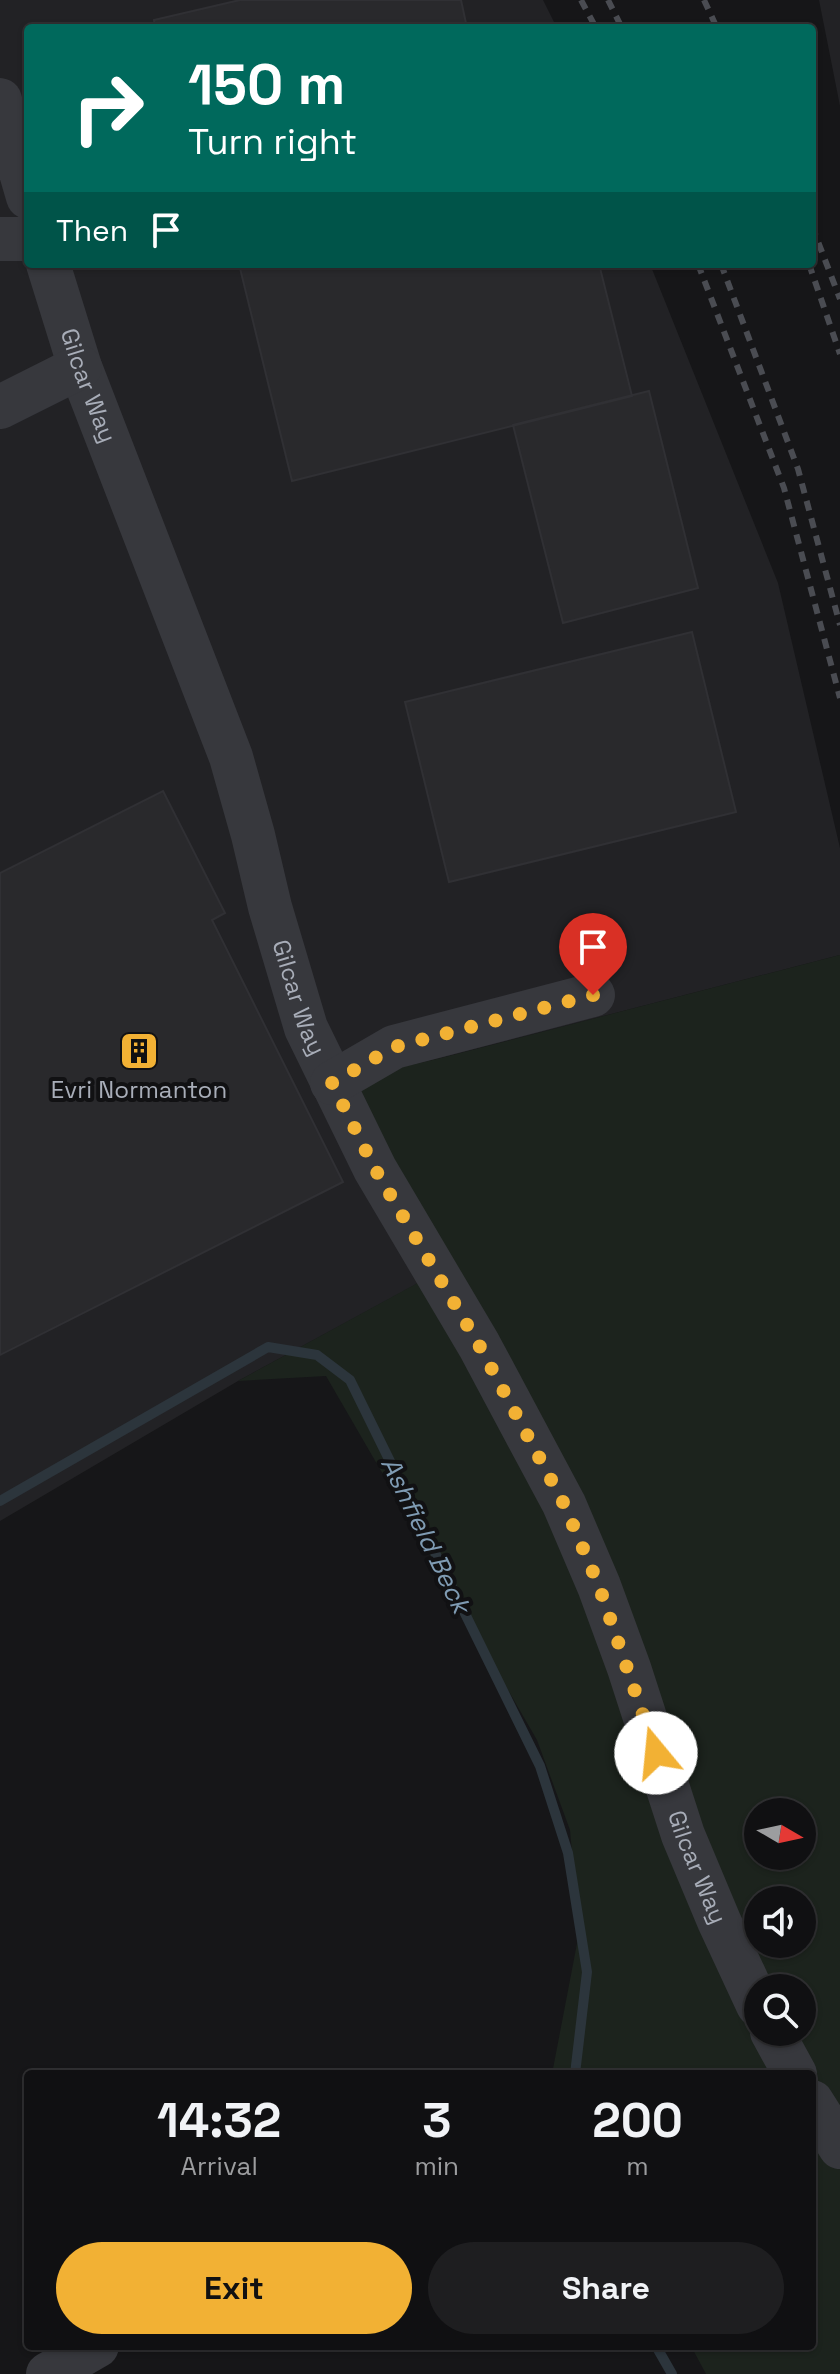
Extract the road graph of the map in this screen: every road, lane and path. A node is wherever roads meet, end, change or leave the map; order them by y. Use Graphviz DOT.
graph roads {
  1 [pos="0,100"];
  2 [pos="24,183"];
  3 [pos="0,239"];
  4 [pos="24,239"];
  5 [pos="49,268"];
  6 [pos="80,367"];
  7 [pos="0,407"];
  8 [pos="593,995"];
  9 [pos="332,1083"];
  10 [pos="744,1975"];
  11 [pos="780,2046"];
  12 [pos="793,2070"];
  13 [pos="816,2108"];
  14 [pos="840,2147"];
  15 [pos="90,2350"];
  16 [pos="48,2374"];
  1 -- 2 [label="street"];
  3 -- 4 [label="street"];
  5 -- 6 [label="street, Gilcar Way"];
  6 -- 7 [label="street"];
  6 -- 9 [label="street, Gilcar Way"];
  8 -- 9 [label="street"];
  9 -- 10 [label="street, Gilcar Way"];
  11 -- 12 [label="street"];
  13 -- 14 [label="street"];
  15 -- 16 [label="street"];
}
